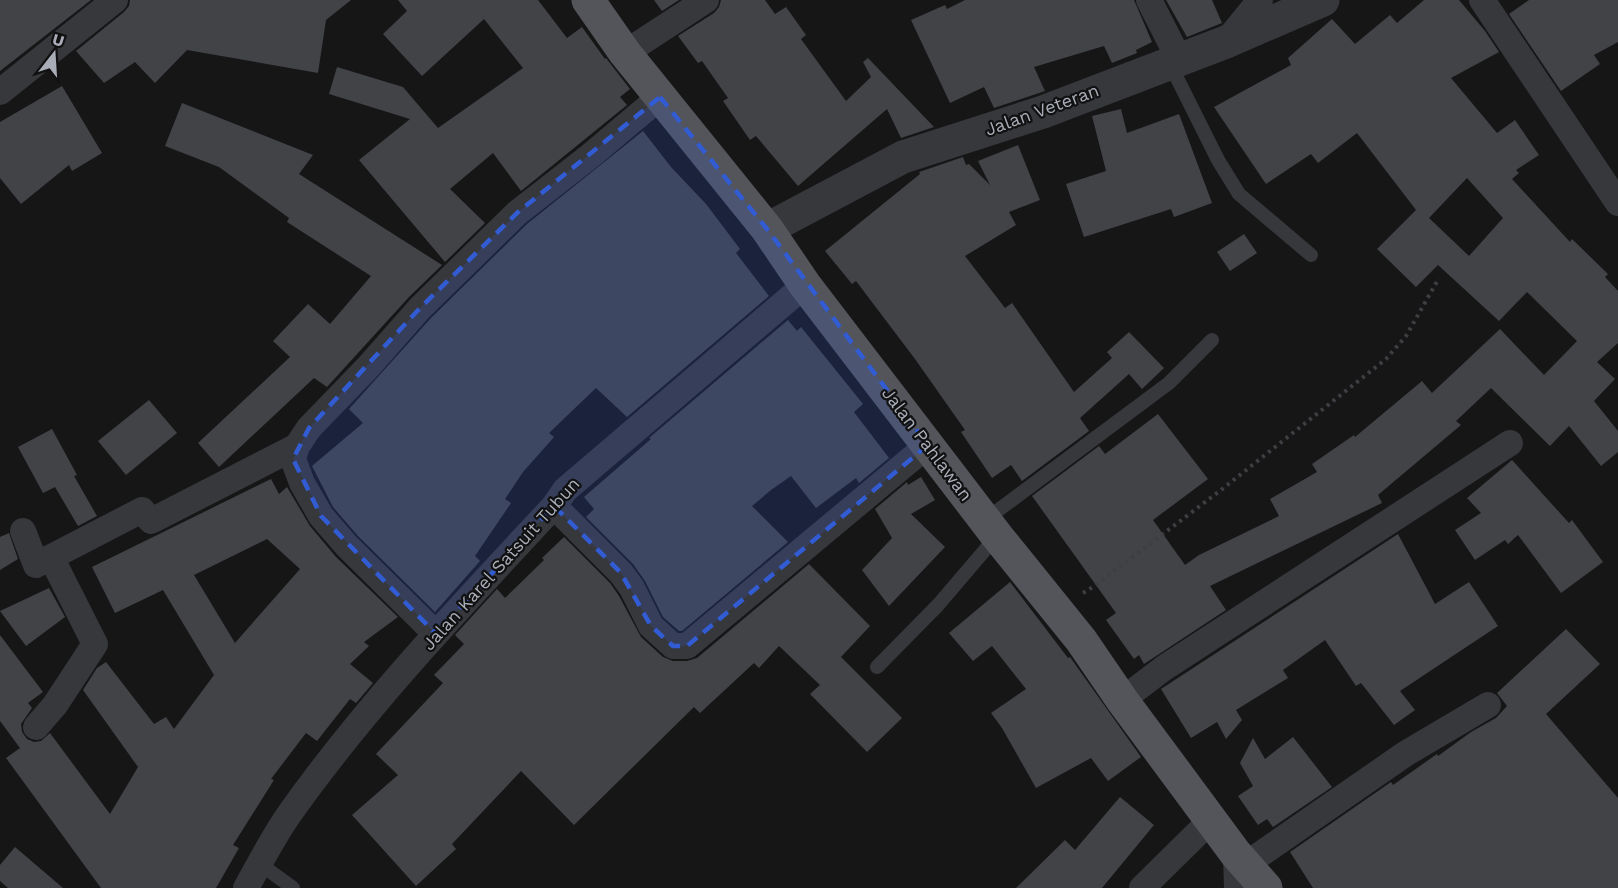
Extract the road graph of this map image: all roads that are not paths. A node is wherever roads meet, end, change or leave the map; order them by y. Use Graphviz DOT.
graph roads {
  1 [pos="115,0"];
  2 [pos="588,0"];
  3 [pos="706,0"];
  4 [pos="1149,0"];
  5 [pos="1260,0"];
  6 [pos="1323,0"];
  7 [pos="1482,0"];
  8 [pos="1226,42"];
  9 [pos="626,53"];
  10 [pos="1174,60"];
  11 [pos="0,92"];
  12 [pos="660,97"];
  13 [pos="1618,203"];
  14 [pos="767,229"];
  15 [pos="1311,255"];
  16 [pos="805,285"];
  17 [pos="1212,340"];
  18 [pos="1510,443"];
  19 [pos="928,445"];
  20 [pos="297,446"];
  21 [pos="554,506"];
  22 [pos="991,528"];
  23 [pos="23,531"];
  24 [pos="51,557"];
  25 [pos="436,634"];
  26 [pos="877,667"];
  27 [pos="1122,700"];
  28 [pos="1488,705"];
  29 [pos="36,727"];
  30 [pos="1211,820"];
  31 [pos="260,864"];
  32 [pos="1246,874"];
  33 [pos="246,888"];
  34 [pos="293,888"];
  35 [pos="1142,888"];
  1 -- 11 [label="street"];
  2 -- 9 [label="main road, Jalan Pahlawan"];
  3 -- 9 [label="street"];
  4 -- 10 [label="street"];
  5 -- 8 [label="street"];
  6 -- 8 [label="street, Jalan Veteran"];
  7 -- 13 [label="street"];
  8 -- 10 [label="street, Jalan Veteran"];
  9 -- 12 [label="main road, Jalan Pahlawan"];
  10 -- 14 [label="street, Jalan Veteran"];
  10 -- 15 [label="lane"];
  12 -- 14 [label="main road, Jalan Pahlawan"];
  12 -- 20 [label="street"];
  14 -- 16 [label="main road, Jalan Pahlawan"];
  16 -- 19 [label="main road, Jalan Pahlawan"];
  16 -- 21 [label="street, Jalan Karel Satsuit Tubun"];
  17 -- 22 [label="lane"];
  18 -- 27 [label="street"];
  19 -- 21 [label="street"];
  19 -- 22 [label="main road, Jalan Pahlawan"];
  20 -- 24 [label="street"];
  20 -- 25 [label="street"];
  21 -- 25 [label="street, Jalan Karel Satsuit Tubun"];
  22 -- 26 [label="lane"];
  22 -- 27 [label="main road, Jalan Pahlawan"];
  23 -- 24 [label="street"];
  24 -- 29 [label="street"];
  25 -- 31 [label="street, Jalan Karel Satsuit Tubun"];
  27 -- 30 [label="main road, Jalan Pahlawan"];
  28 -- 32 [label="street"];
  30 -- 32 [label="main road, Jalan Pahlawan"];
  30 -- 35 [label="street"];
  31 -- 33 [label="street, Jalan Karel Satsuit Tubun"];
  31 -- 34 [label="lane"];
}
